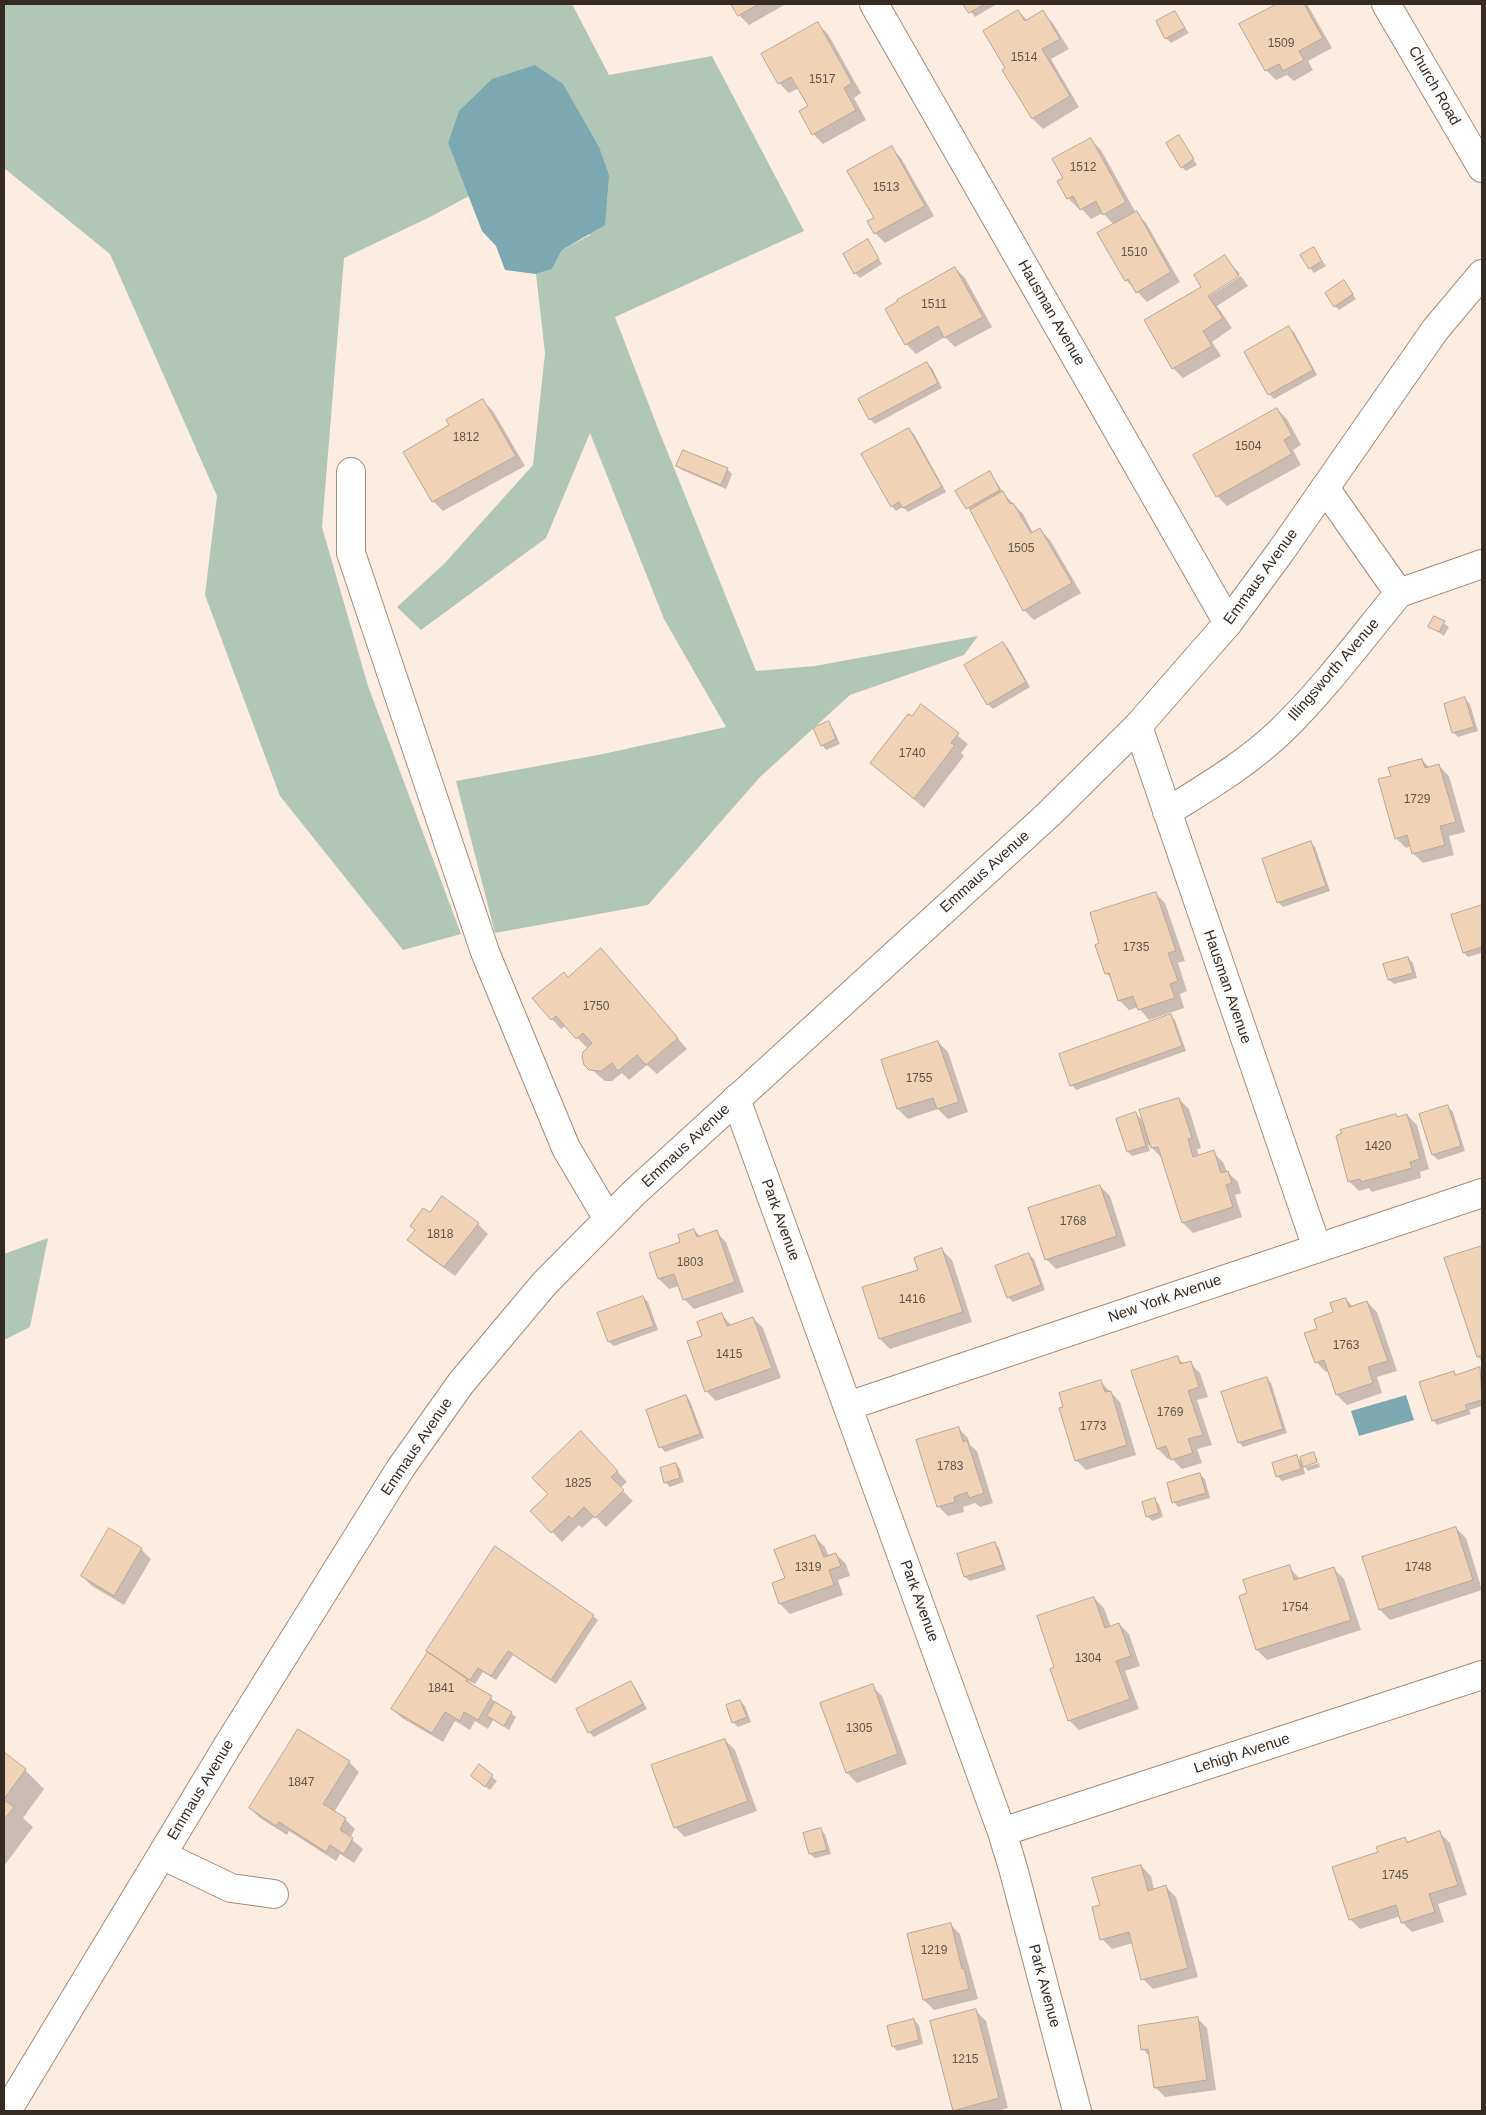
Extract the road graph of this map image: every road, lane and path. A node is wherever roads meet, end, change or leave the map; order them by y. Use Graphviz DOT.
graph roads {
  1 [pos="874,4"];
  2 [pos="1386,4"];
  3 [pos="1482,168"];
  4 [pos="1482,274"];
  5 [pos="351,472"];
  6 [pos="1325,488"];
  7 [pos="1482,564"];
  8 [pos="1399,593"];
  9 [pos="1228,623"];
  10 [pos="1138,726"];
  11 [pos="1167,812"];
  12 [pos="736,1098"];
  13 [pos="1482,1193"];
  14 [pos="608,1219"];
  15 [pos="1317,1248"];
  16 [pos="848,1406"];
  17 [pos="1482,1675"];
  18 [pos="1002,1832"];
  19 [pos="162,1854"];
  20 [pos="274,1894"];
  21 [pos="7,2111"];
  22 [pos="1077,2111"];
  1 -- 9 [label="street, Hausman Avenue"];
  2 -- 3 [label="street, Church Road"];
  4 -- 6 [label="street, Emmaus Avenue"];
  5 -- 14 [label="street"];
  6 -- 8 [label="street"];
  6 -- 9 [label="street, Emmaus Avenue"];
  7 -- 8 [label="street"];
  8 -- 11 [label="street, Illingsworth Avenue"];
  9 -- 10 [label="street, Emmaus Avenue"];
  10 -- 11 [label="street, Hausman Avenue"];
  10 -- 12 [label="street, Emmaus Avenue"];
  11 -- 15 [label="street, Hausman Avenue"];
  12 -- 14 [label="street, Emmaus Avenue"];
  12 -- 16 [label="street, Park Avenue"];
  13 -- 15 [label="street, New York Avenue"];
  14 -- 19 [label="street, Emmaus Avenue"];
  15 -- 16 [label="street, New York Avenue"];
  16 -- 18 [label="street, Park Avenue"];
  17 -- 18 [label="street, Lehigh Avenue"];
  18 -- 22 [label="street, Park Avenue"];
  19 -- 20 [label="street"];
  19 -- 21 [label="street, Emmaus Avenue"];
}
